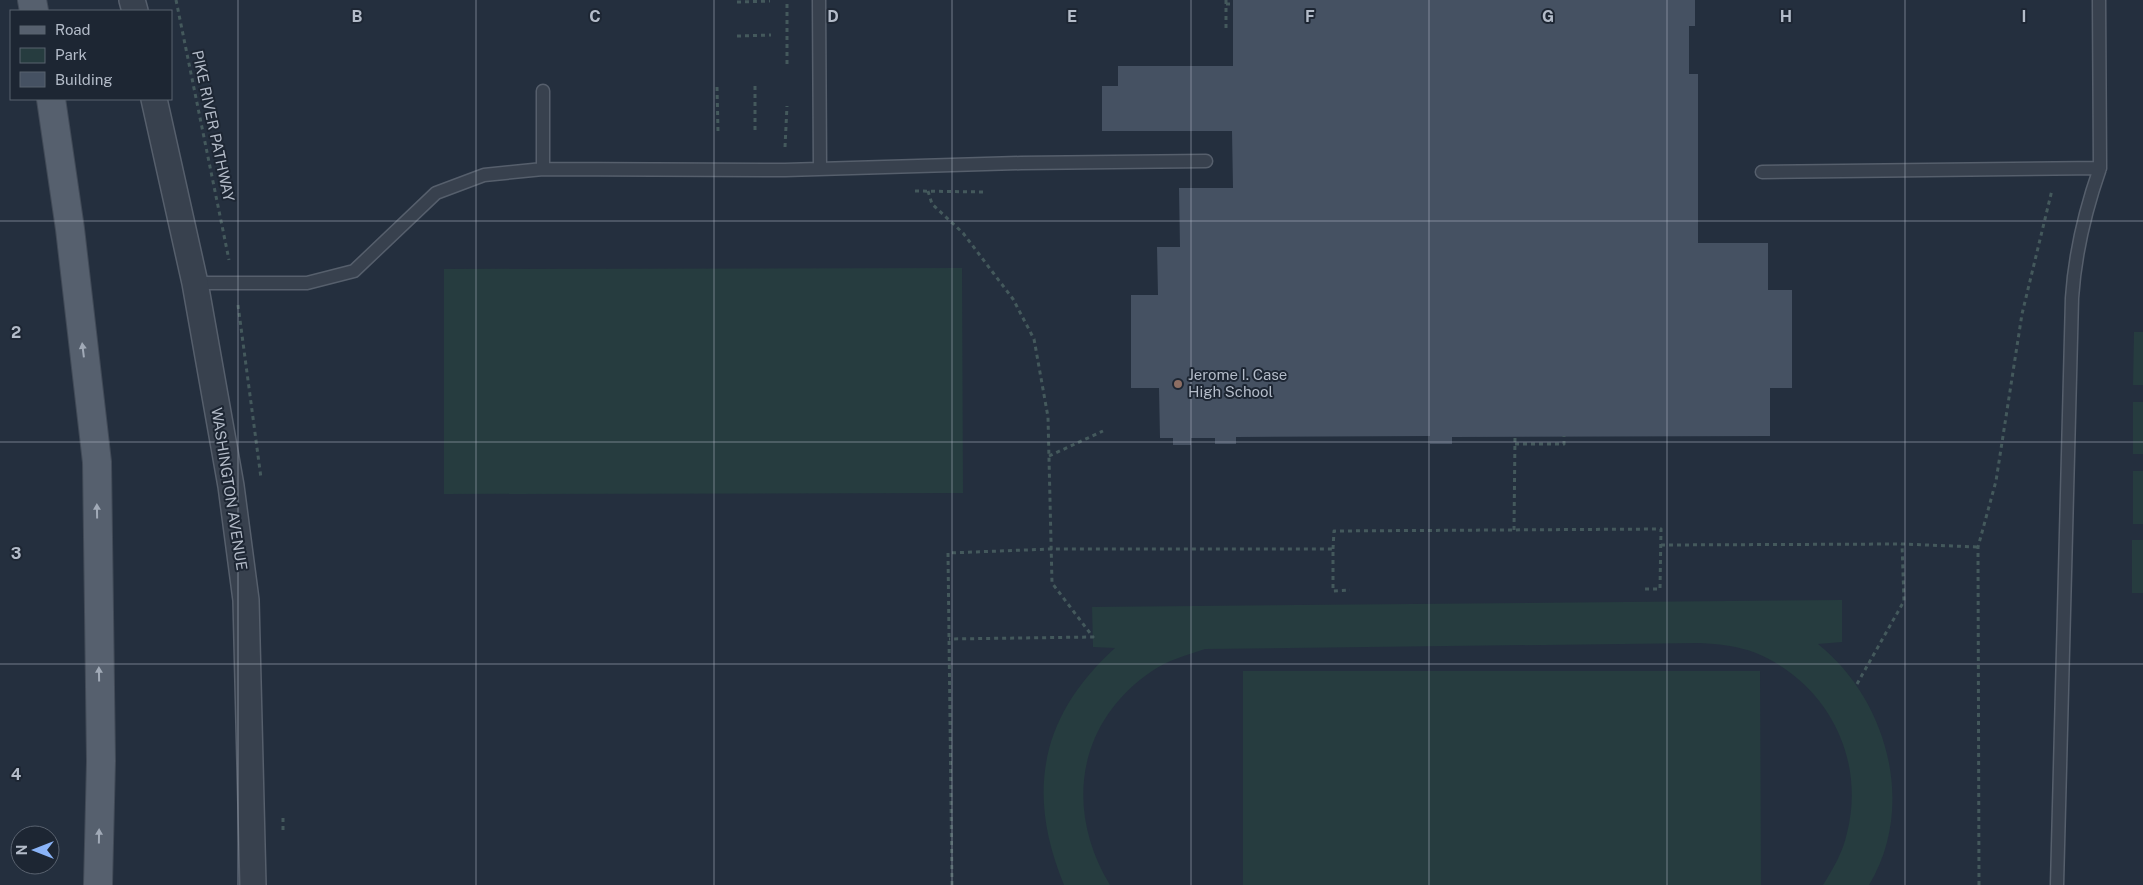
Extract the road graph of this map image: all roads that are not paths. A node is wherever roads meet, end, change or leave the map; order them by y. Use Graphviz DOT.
graph roads {
  1 [pos="819,0"];
  2 [pos="2099,0"];
  3 [pos="543,91"];
  4 [pos="50,100"];
  5 [pos="154,100"];
  6 [pos="1206,161"];
  7 [pos="2100,168"];
  8 [pos="820,169"];
  9 [pos="543,170"];
  10 [pos="1762,172"];
  11 [pos="195,283"];
  12 [pos="98,885"];
  13 [pos="254,885"];
  14 [pos="2057,885"];
  1 -- 8 [label="lane"];
  2 -- 7 [label="lane"];
  3 -- 9 [label="lane"];
  12 -- 4 [label="main road, one-way"];
  5 -- 11 [label="street, WASHINGTON AVENUE"];
  6 -- 8 [label="lane"];
  7 -- 10 [label="lane"];
  7 -- 14 [label="lane"];
  8 -- 9 [label="lane"];
  9 -- 11 [label="lane"];
  11 -- 13 [label="street, WASHINGTON AVENUE"];
}
